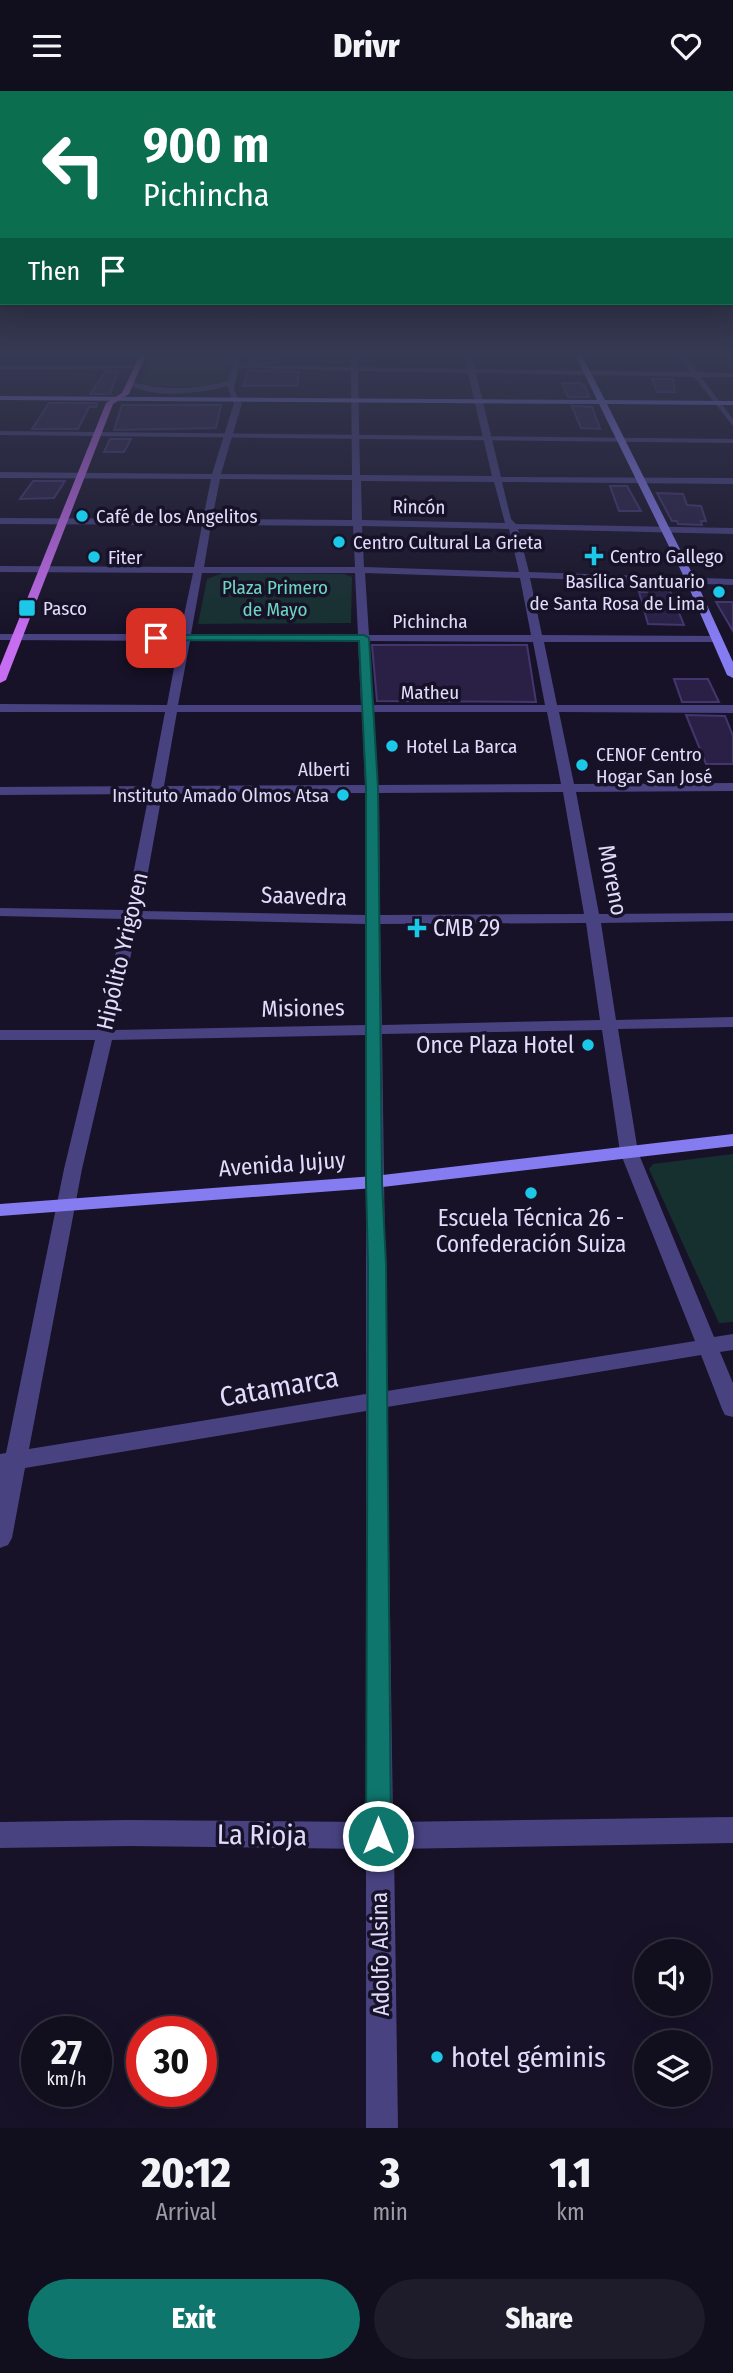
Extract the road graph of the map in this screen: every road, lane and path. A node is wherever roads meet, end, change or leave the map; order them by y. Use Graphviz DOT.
graph roads {
  1 [pos="92,447"];
  2 [pos="223,447"];
  3 [pos="357,447"];
  4 [pos="492,447"];
  5 [pos="623,447"];
  6 [pos="0,475"];
  7 [pos="80,475"];
  8 [pos="216,476"];
  9 [pos="358,477"];
  10 [pos="498,479"];
  11 [pos="640,481"];
  12 [pos="733,481"];
  13 [pos="0,521"];
  14 [pos="62,521"];
  15 [pos="206,522"];
  16 [pos="357,523"];
  17 [pos="513,526"];
  18 [pos="664,530"];
  19 [pos="733,531"];
  20 [pos="0,569"];
  21 [pos="43,569"];
  22 [pos="197,569"];
  23 [pos="360,570"];
  24 [pos="524,575"];
  25 [pos="691,581"];
  26 [pos="733,582"];
  27 [pos="0,636"];
  28 [pos="17,636"];
  29 [pos="184,638"];
  30 [pos="364,638"];
  31 [pos="536,639"];
  32 [pos="717,639"];
  33 [pos="732,668"];
  34 [pos="0,680"];
  35 [pos="0,708"];
  36 [pos="171,708"];
  37 [pos="368,709"];
  38 [pos="733,709"];
  39 [pos="551,710"];
  40 [pos="566,787"];
  41 [pos="733,787"];
  42 [pos="372,788"];
  43 [pos="158,790"];
  44 [pos="0,791"];
  45 [pos="0,912"];
  46 [pos="133,914"];
  47 [pos="733,917"];
  48 [pos="594,919"];
  49 [pos="372,920"];
  50 [pos="733,1022"];
  51 [pos="611,1026"];
  52 [pos="373,1029"];
  53 [pos="0,1035"];
  54 [pos="103,1035"];
  55 [pos="733,1140"];
  56 [pos="629,1151"];
  57 [pos="374,1182"];
  58 [pos="65,1206"];
  59 [pos="0,1210"];
  60 [pos="733,1342"];
  61 [pos="706,1346"];
  62 [pos="378,1400"];
  63 [pos="733,1409"];
  64 [pos="7,1462"];
  65 [pos="0,1538"];
  66 [pos="733,1829"];
  67 [pos="0,1835"];
  68 [pos="378,1836"];
  69 [pos="382,2128"];
  1 -- 7 [label="main road"];
  2 -- 8 [label="street, Hipólito Yrigoyen"];
  3 -- 9 [label="street, Adolfo Alsina"];
  4 -- 10 [label="street, Moreno"];
  5 -- 11 [label="main road"];
  6 -- 7 [label="street"];
  7 -- 8 [label="street"];
  7 -- 14 [label="main road"];
  8 -- 9 [label="street"];
  8 -- 15 [label="street, Hipólito Yrigoyen"];
  9 -- 10 [label="street"];
  9 -- 16 [label="street, Adolfo Alsina"];
  10 -- 11 [label="street"];
  10 -- 17 [label="street, Moreno"];
  11 -- 12 [label="street"];
  11 -- 18 [label="main road"];
  13 -- 14 [label="street, Rincón"];
  14 -- 15 [label="street, Rincón"];
  14 -- 21 [label="main road"];
  15 -- 16 [label="street, Rincón"];
  15 -- 22 [label="street, Hipólito Yrigoyen"];
  16 -- 17 [label="street, Rincón"];
  16 -- 23 [label="street, Adolfo Alsina"];
  17 -- 18 [label="street, Rincón"];
  17 -- 24 [label="street, Moreno"];
  18 -- 19 [label="street, Rincón"];
  18 -- 25 [label="main road"];
  20 -- 21 [label="street"];
  21 -- 22 [label="street"];
  21 -- 28 [label="main road"];
  22 -- 23 [label="street"];
  22 -- 29 [label="street, Hipólito Yrigoyen"];
  23 -- 24 [label="street"];
  23 -- 30 [label="street, Adolfo Alsina"];
  24 -- 25 [label="street"];
  24 -- 31 [label="street, Moreno"];
  25 -- 26 [label="street"];
  25 -- 32 [label="main road"];
  27 -- 28 [label="street, Pichincha"];
  28 -- 29 [label="street, Pichincha"];
  28 -- 34 [label="main road"];
  29 -- 30 [label="street, Pichincha"];
  29 -- 36 [label="street, Hipólito Yrigoyen"];
  30 -- 31 [label="street, Pichincha"];
  30 -- 37 [label="street, Adolfo Alsina"];
  31 -- 32 [label="street, Pichincha"];
  31 -- 39 [label="street, Moreno"];
  32 -- 33 [label="main road"];
  35 -- 36 [label="street, Matheu"];
  36 -- 37 [label="street, Matheu"];
  36 -- 43 [label="street, Hipólito Yrigoyen"];
  37 -- 39 [label="street, Matheu"];
  37 -- 42 [label="street, Adolfo Alsina"];
  38 -- 39 [label="street, Matheu"];
  39 -- 40 [label="street, Moreno"];
  40 -- 41 [label="street, Alberti"];
  40 -- 42 [label="street, Alberti"];
  40 -- 48 [label="street, Moreno"];
  42 -- 43 [label="street, Alberti"];
  42 -- 49 [label="street, Adolfo Alsina"];
  43 -- 44 [label="street, Alberti"];
  43 -- 46 [label="street, Hipólito Yrigoyen"];
  45 -- 46 [label="street, Saavedra"];
  46 -- 49 [label="street, Saavedra"];
  46 -- 54 [label="street, Hipólito Yrigoyen"];
  47 -- 48 [label="street, Saavedra"];
  48 -- 49 [label="street, Saavedra"];
  48 -- 51 [label="street, Moreno"];
  49 -- 52 [label="street, Adolfo Alsina"];
  50 -- 51 [label="street, Misiones"];
  51 -- 52 [label="street, Misiones"];
  51 -- 56 [label="street, Moreno"];
  52 -- 54 [label="street, Misiones"];
  52 -- 57 [label="street, Adolfo Alsina"];
  53 -- 54 [label="street, Misiones"];
  54 -- 58 [label="street, Hipólito Yrigoyen"];
  55 -- 56 [label="main road, Avenida Jujuy"];
  56 -- 57 [label="main road, Avenida Jujuy"];
  56 -- 61 [label="street, Moreno"];
  57 -- 58 [label="main road, Avenida Jujuy"];
  57 -- 62 [label="street, Adolfo Alsina"];
  58 -- 59 [label="main road, Avenida Jujuy"];
  58 -- 64 [label="street, Hipólito Yrigoyen"];
  60 -- 61 [label="street, Catamarca"];
  61 -- 62 [label="street, Catamarca"];
  61 -- 63 [label="street, Moreno"];
  62 -- 64 [label="street, Catamarca"];
  62 -- 68 [label="street, Adolfo Alsina"];
  64 -- 65 [label="street, Hipólito Yrigoyen"];
  66 -- 68 [label="street, La Rioja"];
  67 -- 68 [label="street, La Rioja"];
  68 -- 69 [label="street, Adolfo Alsina"];
}
